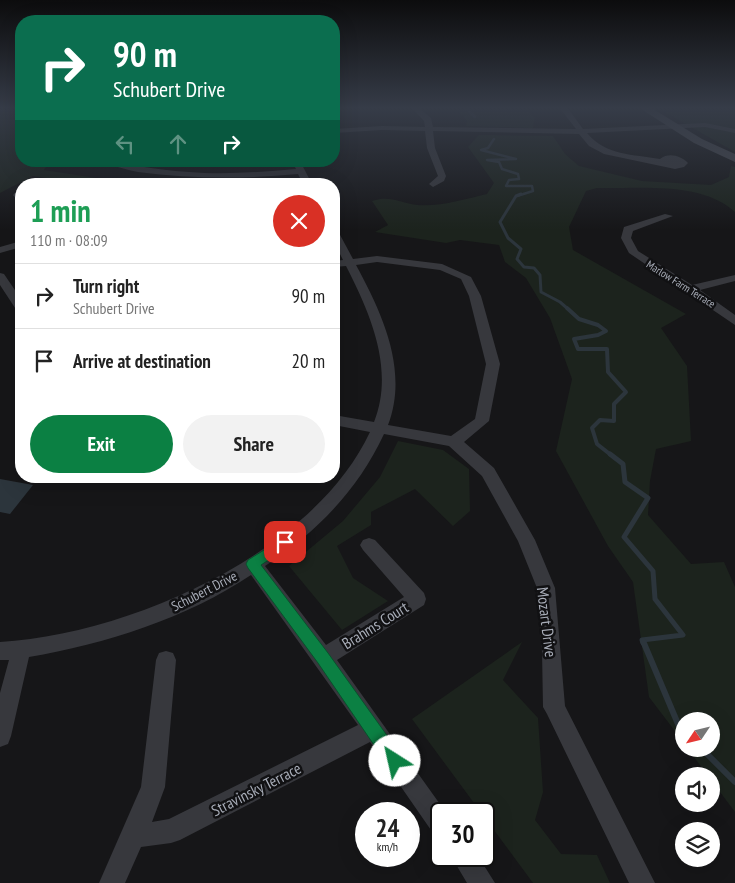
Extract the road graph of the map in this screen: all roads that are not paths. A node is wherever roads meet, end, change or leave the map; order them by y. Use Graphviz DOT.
graph roads {
  1 [pos="431,148"];
  2 [pos="601,148"];
  3 [pos="707,148"];
  4 [pos="735,160"];
  5 [pos="662,161"];
  6 [pos="131,167"];
  7 [pos="299,167"];
  8 [pos="301,171"];
  9 [pos="305,178"];
  10 [pos="433,184"];
  11 [pos="668,216"];
  12 [pos="340,245"];
  13 [pos="15,246"];
  14 [pos="0,250"];
  15 [pos="349,262"];
  16 [pos="340,263"];
  17 [pos="0,276"];
  18 [pos="735,278"];
  19 [pos="690,289"];
  20 [pos="15,299"];
  21 [pos="735,321"];
  22 [pos="340,421"];
  23 [pos="381,427"];
  24 [pos="454,442"];
  25 [pos="369,545"];
  26 [pos="252,564"];
  27 [pos="21,650"];
  28 [pos="0,651"];
  29 [pos="323,658"];
  30 [pos="166,660"];
  31 [pos="372,729"];
  32 [pos="0,736"];
  33 [pos="430,810"];
  34 [pos="134,836"];
  35 [pos="471,867"];
  36 [pos="112,883"];
  37 [pos="482,883"];
  38 [pos="642,883"];
  1 -- 10 [label="street"];
  2 -- 5 [label="street"];
  3 -- 4 [label="main road"];
  6 -- 8 [label="street"];
  7 -- 8 [label="street"];
  8 -- 9 [label="street"];
  11 -- 19 [label="street, Marlow Farm Terrace"];
  12 -- 15 [label="street, Schubert Drive"];
  13 -- 14 [label="street"];
  15 -- 16 [label="street"];
  15 -- 23 [label="street, Schubert Drive"];
  15 -- 24 [label="street"];
  17 -- 20 [label="street"];
  18 -- 19 [label="street"];
  19 -- 21 [label="street, Marlow Farm Terrace"];
  22 -- 23 [label="street, Mozart Drive"];
  23 -- 24 [label="street, Mozart Drive"];
  23 -- 26 [label="street, Schubert Drive"];
  24 -- 38 [label="street, Mozart Drive"];
  25 -- 29 [label="street, Brahms Court"];
  26 -- 27 [label="street, Schubert Drive"];
  26 -- 29 [label="street"];
  27 -- 28 [label="street, Schubert Drive"];
  27 -- 32 [label="street"];
  29 -- 31 [label="street"];
  30 -- 34 [label="street"];
  31 -- 33 [label="street"];
  31 -- 34 [label="street, Stravinsky Terrace"];
  34 -- 36 [label="street"];
  35 -- 37 [label="street"];
}
